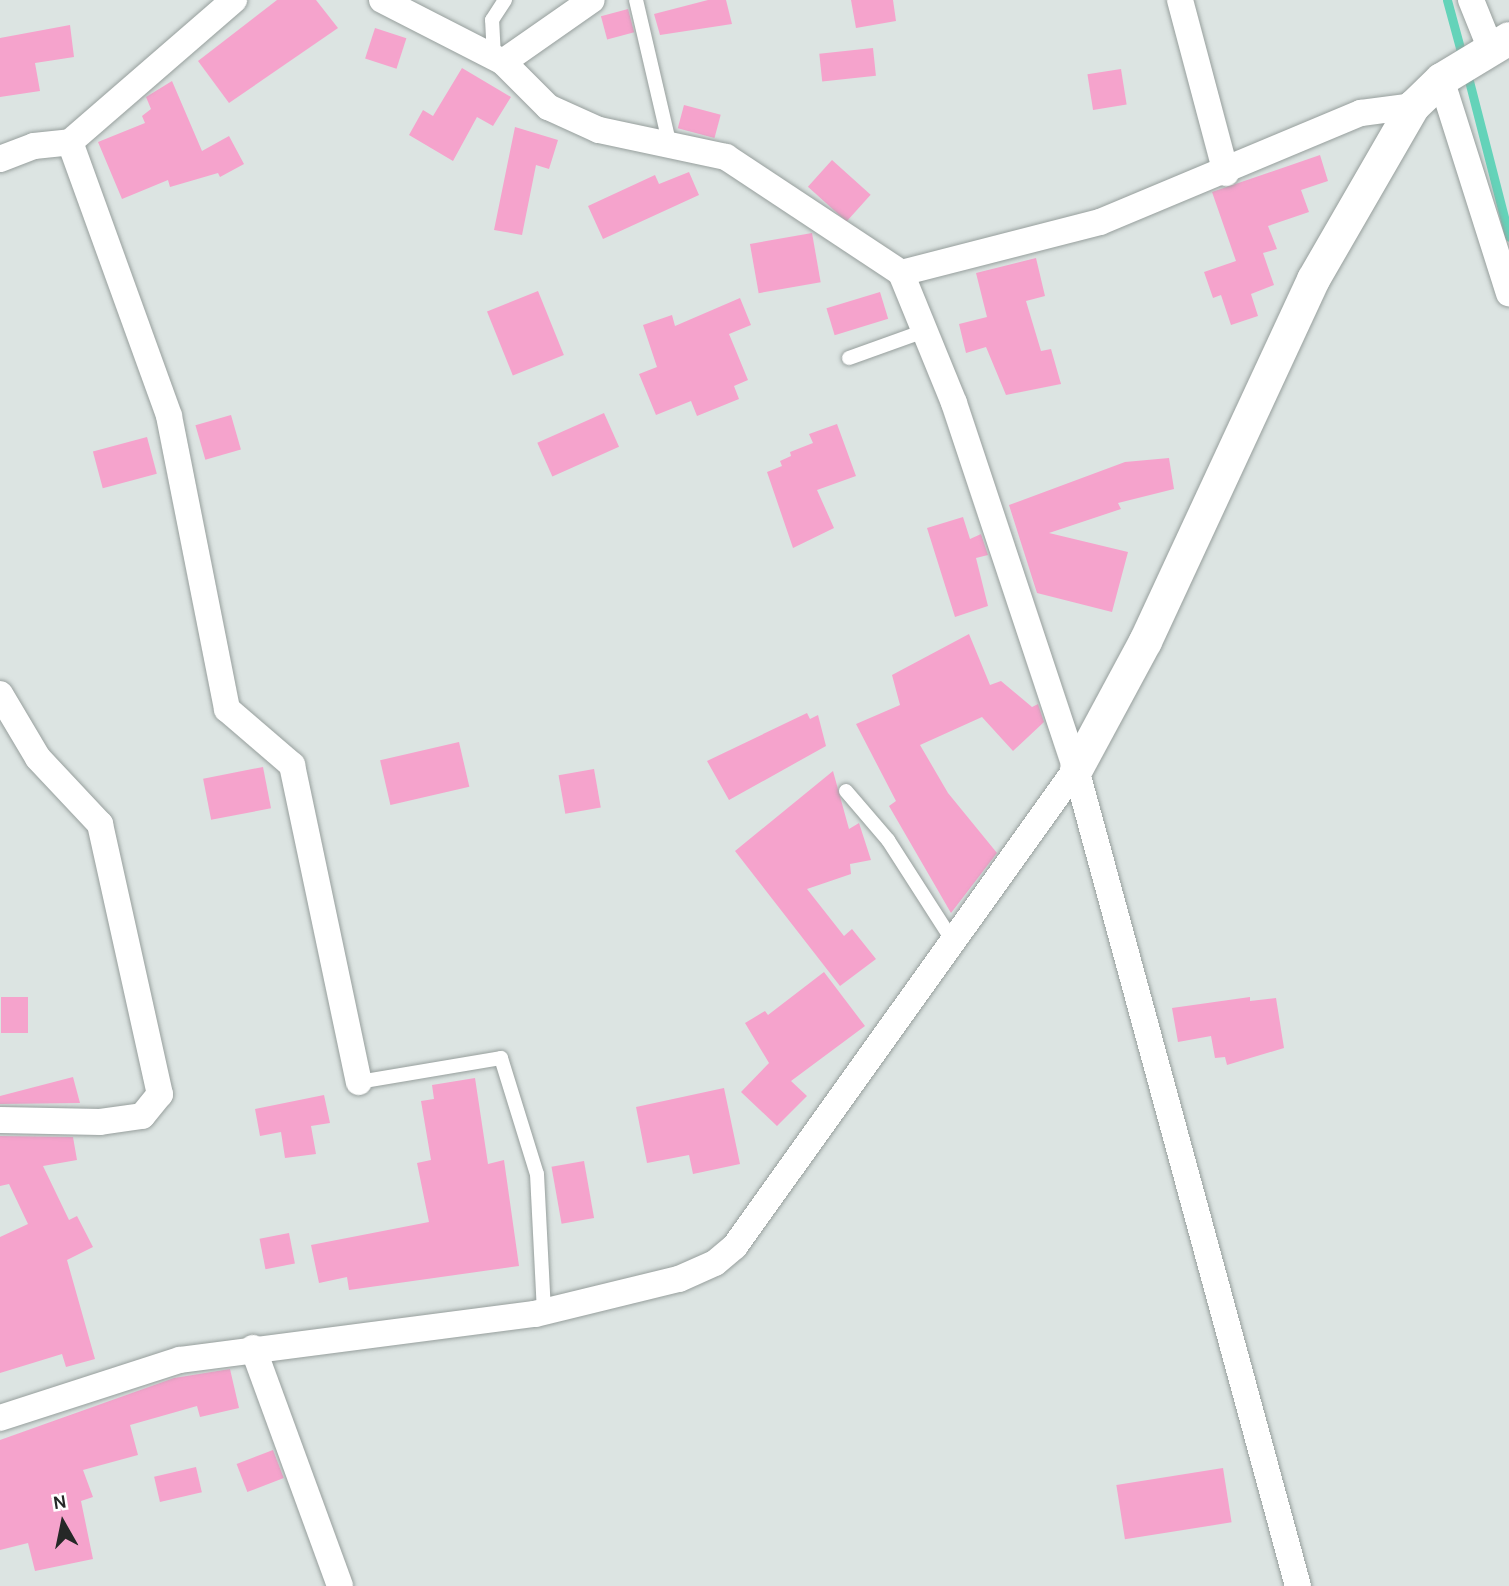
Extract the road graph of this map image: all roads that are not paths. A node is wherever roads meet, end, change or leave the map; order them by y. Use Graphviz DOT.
graph roads {
  1 [pos="234,0"];
  2 [pos="382,0"];
  3 [pos="505,0"];
  4 [pos="592,0"];
  5 [pos="636,0"];
  6 [pos="1180,0"];
  7 [pos="1471,0"];
  8 [pos="1499,43"];
  9 [pos="499,60"];
  10 [pos="1441,79"];
  11 [pos="1413,106"];
  12 [pos="70,142"];
  13 [pos="670,146"];
  14 [pos="0,159"];
  15 [pos="1226,173"];
  16 [pos="901,273"];
  17 [pos="1509,293"];
  18 [pos="927,330"];
  19 [pos="849,358"];
  20 [pos="0,694"];
  21 [pos="1076,769"];
  22 [pos="846,791"];
  23 [pos="951,938"];
  24 [pos="359,1082"];
  25 [pos="0,1120"];
  26 [pos="544,1312"];
  27 [pos="253,1348"];
  28 [pos="0,1418"];
  29 [pos="340,1586"];
  30 [pos="1298,1586"];
  1 -- 12 [label="street"];
  2 -- 9 [label="street"];
  3 -- 9 [label="lane"];
  4 -- 9 [label="street"];
  5 -- 13 [label="lane"];
  6 -- 15 [label="street"];
  7 -- 8 [label="street"];
  8 -- 10 [label="street"];
  9 -- 13 [label="street"];
  10 -- 11 [label="street"];
  10 -- 17 [label="street"];
  11 -- 15 [label="street"];
  11 -- 21 [label="street"];
  12 -- 14 [label="street"];
  12 -- 24 [label="street"];
  13 -- 16 [label="street"];
  15 -- 16 [label="street"];
  16 -- 18 [label="street"];
  18 -- 19 [label="lane"];
  18 -- 21 [label="street"];
  20 -- 25 [label="street"];
  21 -- 23 [label="street"];
  21 -- 30 [label="street"];
  22 -- 23 [label="lane"];
  23 -- 26 [label="street"];
  24 -- 26 [label="lane"];
  26 -- 27 [label="street"];
  27 -- 28 [label="street"];
  27 -- 29 [label="street"];
}
